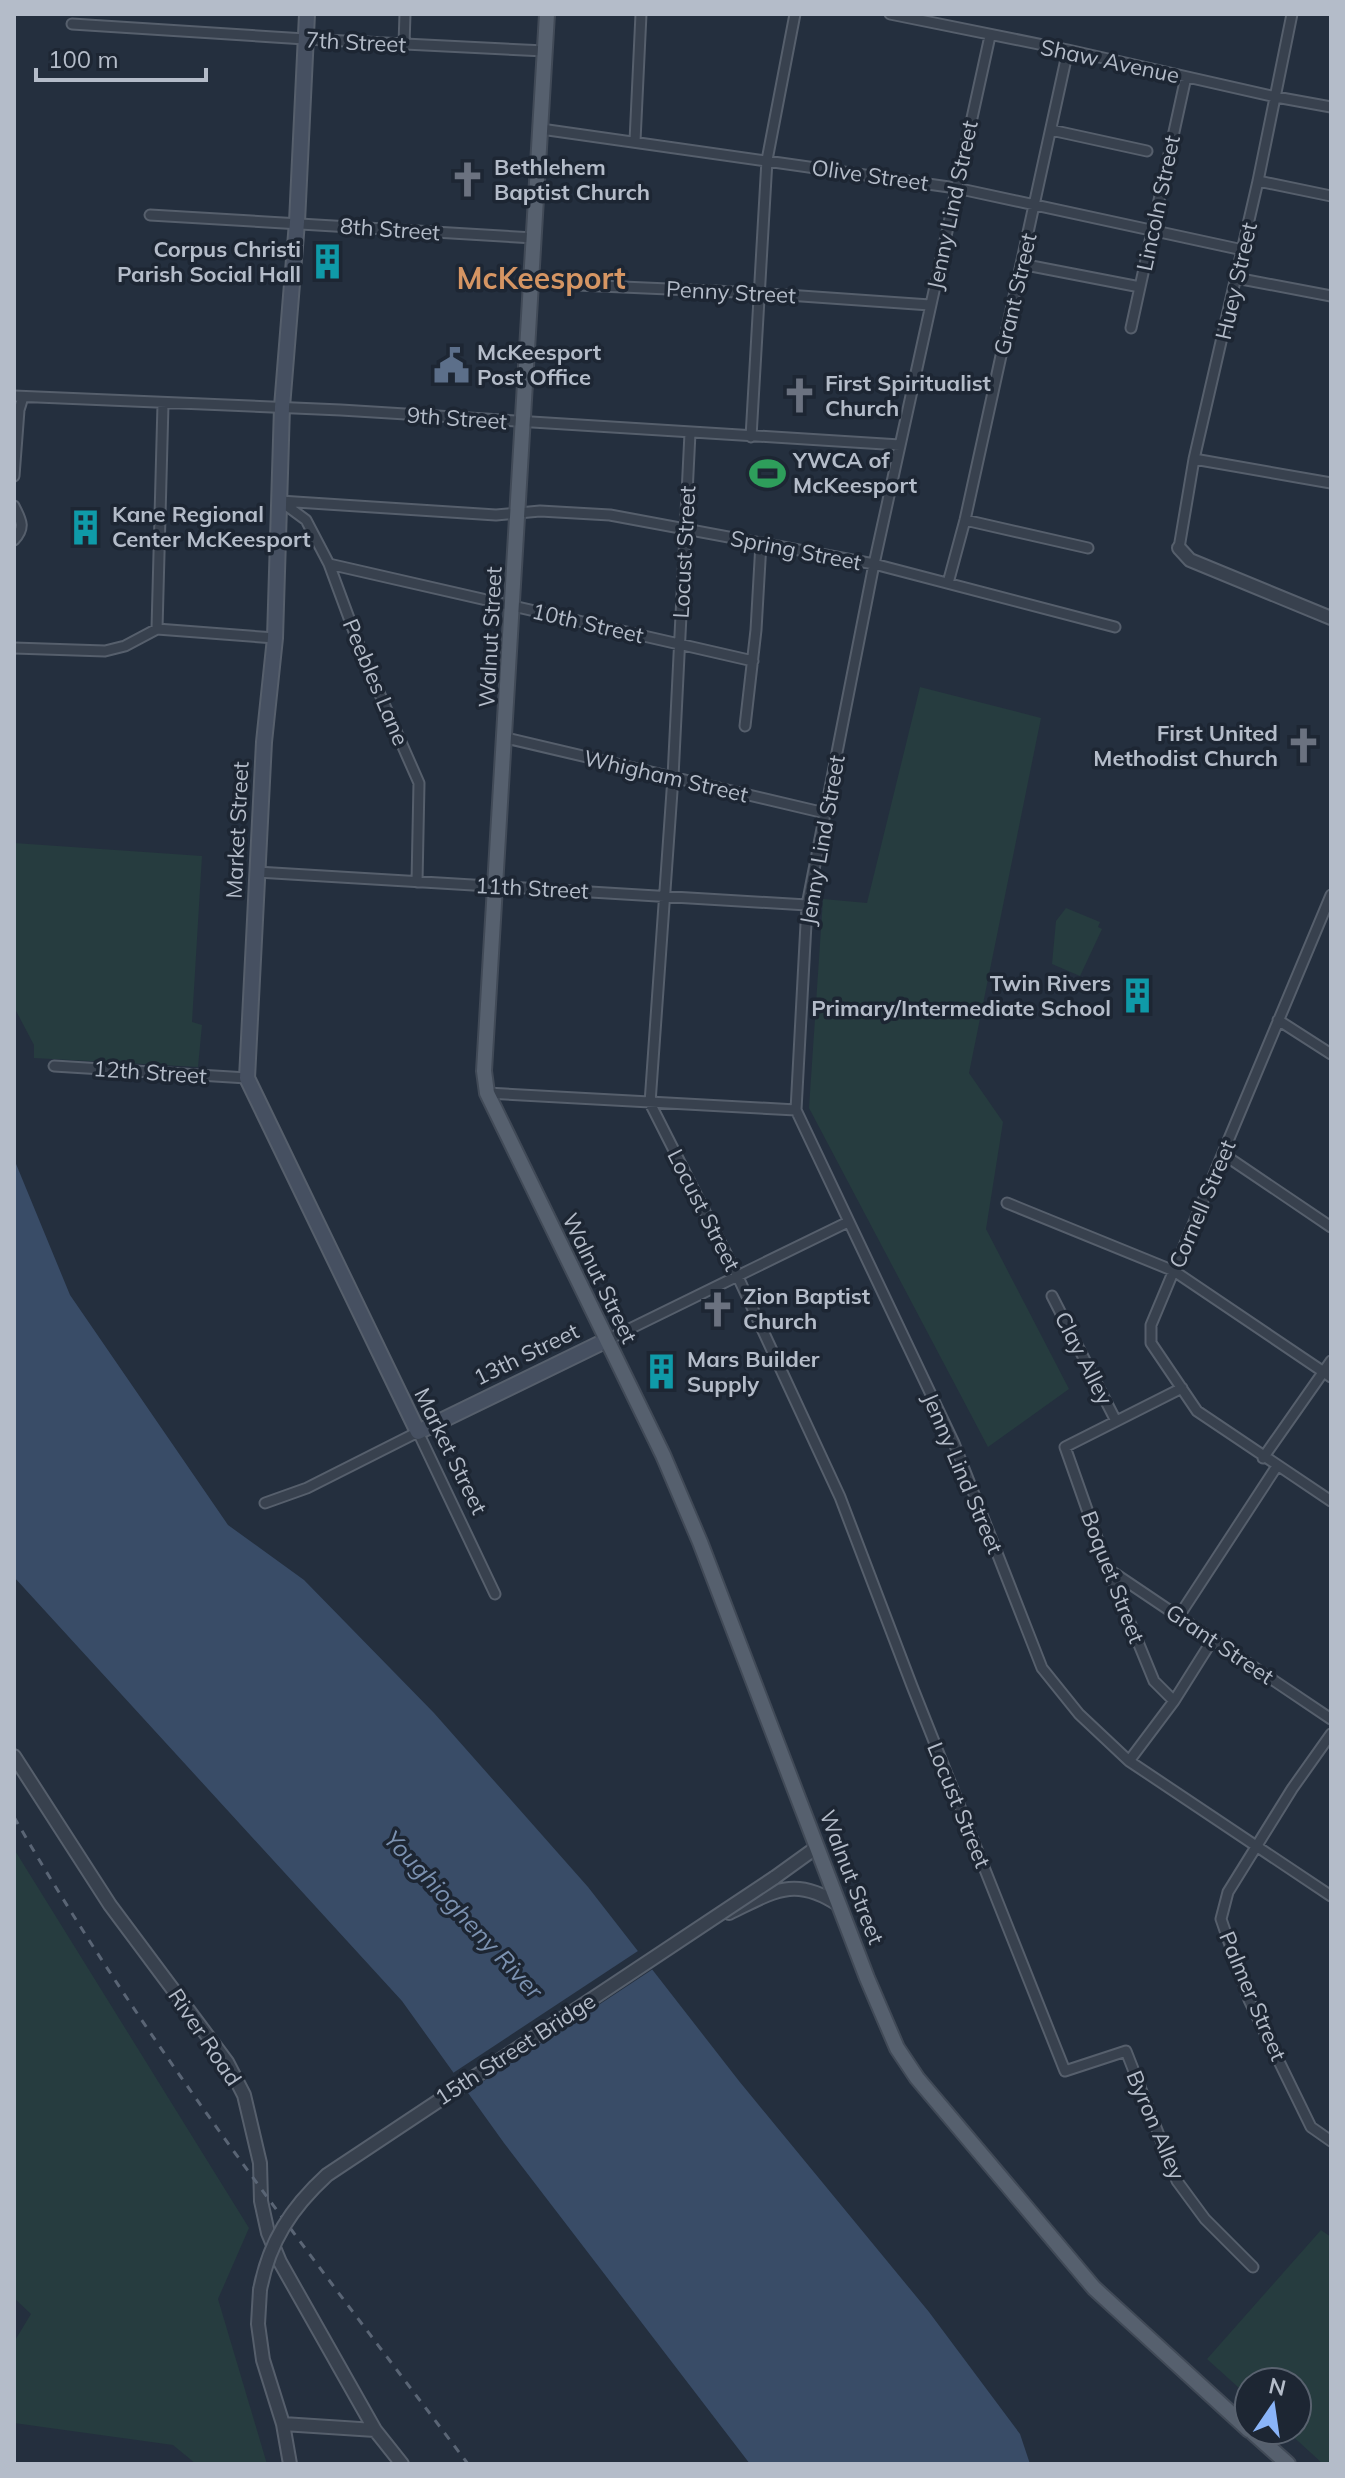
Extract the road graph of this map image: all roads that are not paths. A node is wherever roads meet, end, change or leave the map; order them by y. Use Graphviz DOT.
graph roads {
  1 [pos="307,14"];
  2 [pos="405,14"];
  3 [pos="547,14"];
  4 [pos="641,14"];
  5 [pos="795,14"];
  6 [pos="890,14"];
  7 [pos="956,14"];
  8 [pos="1292,14"];
  9 [pos="72,24"];
  10 [pos="953,28"];
  11 [pos="990,36"];
  12 [pos="305,39"];
  13 [pos="404,44"];
  14 [pos="1068,50"];
  15 [pos="545,51"];
  16 [pos="1186,77"];
  17 [pos="1276,97"];
  18 [pos="1331,107"];
  19 [pos="541,129"];
  20 [pos="1051,130"];
  21 [pos="635,141"];
  22 [pos="1147,151"];
  23 [pos="767,160"];
  24 [pos="1258,181"];
  25 [pos="956,188"];
  26 [pos="1331,196"];
  27 [pos="1034,205"];
  28 [pos="150,215"];
  29 [pos="297,222"];
  30 [pos="1152,230"];
  31 [pos="534,238"];
  32 [pos="1243,250"];
  33 [pos="1021,264"];
  34 [pos="1236,278"];
  35 [pos="532,283"];
  36 [pos="1140,287"];
  37 [pos="759,293"];
  38 [pos="1331,296"];
  39 [pos="930,305"];
  40 [pos="1131,328"];
  41 [pos="19,396"];
  42 [pos="163,404"];
  43 [pos="282,407"];
  44 [pos="524,423"];
  45 [pos="690,433"];
  46 [pos="751,437"];
  47 [pos="900,445"];
  48 [pos="1194,459"];
  49 [pos="14,476"];
  50 [pos="1331,483"];
  51 [pos="280,501"];
  52 [pos="14,506"];
  53 [pos="519,512"];
  54 [pos="965,520"];
  55 [pos="685,529"];
  56 [pos="14,540"];
  57 [pos="761,543"];
  58 [pos="1088,548"];
  59 [pos="1179,548"];
  60 [pos="329,564"];
  61 [pos="874,564"];
  62 [pos="948,583"];
  63 [pos="513,606"];
  64 [pos="1331,618"];
  65 [pos="1115,627"];
  66 [pos="157,629"];
  67 [pos="275,638"];
  68 [pos="678,644"];
  69 [pos="14,648"];
  70 [pos="753,661"];
  71 [pos="745,726"];
  72 [pos="506,738"];
  73 [pos="673,777"];
  74 [pos="825,813"];
  75 [pos="257,872"];
  76 [pos="417,882"];
  77 [pos="497,885"];
  78 [pos="1331,895"];
  79 [pos="663,896"];
  80 [pos="807,905"];
  81 [pos="1278,1020"];
  82 [pos="1331,1054"];
  83 [pos="54,1066"];
  84 [pos="247,1078"];
  85 [pos="487,1093"];
  86 [pos="650,1103"];
  87 [pos="796,1110"];
  88 [pos="1223,1154"];
  89 [pos="1007,1203"];
  90 [pos="848,1222"];
  91 [pos="1331,1227"];
  92 [pos="1174,1271"];
  93 [pos="738,1277"];
  94 [pos="1052,1296"];
  95 [pos="607,1340"];
  96 [pos="1331,1361"];
  97 [pos="1327,1374"];
  98 [pos="1182,1388"];
  99 [pos="1116,1421"];
  100 [pos="418,1432"];
  101 [pos="1263,1458"];
  102 [pos="1277,1466"];
  103 [pos="1331,1501"];
  104 [pos="265,1503"];
  105 [pos="1108,1569"];
  106 [pos="495,1594"];
  107 [pos="1179,1616"];
  108 [pos="1213,1639"];
  109 [pos="1174,1701"];
  110 [pos="1331,1719"];
  111 [pos="1331,1734"];
  112 [pos="14,1756"];
  113 [pos="1129,1761"];
  114 [pos="1257,1845"];
  115 [pos="817,1847"];
  116 [pos="778,1883"];
  117 [pos="1331,1896"];
  118 [pos="839,1905"];
  119 [pos="1126,2051"];
  120 [pos="1331,2141"];
  121 [pos="1253,2267"];
  122 [pos="1233,2415"];
  123 [pos="283,2424"];
  124 [pos="375,2430"];
  125 [pos="1267,2446"];
  126 [pos="290,2464"];
  127 [pos="402,2464"];
  128 [pos="1288,2464"];
  1 -- 12 [label="main road, Market Street"];
  2 -- 13 [label="street"];
  3 -- 15 [label="main road, Walnut Street"];
  4 -- 21 [label="street"];
  5 -- 23 [label="street"];
  6 -- 10 [label="street, Shaw Avenue"];
  7 -- 10 [label="street"];
  8 -- 17 [label="street, Huey Street"];
  9 -- 12 [label="street, 7th Street"];
  10 -- 11 [label="street, Shaw Avenue"];
  11 -- 14 [label="street, Shaw Avenue"];
  11 -- 25 [label="street, Jenny Lind Street"];
  12 -- 13 [label="street, 7th Street"];
  12 -- 29 [label="main road, Market Street"];
  13 -- 15 [label="street, 7th Street"];
  14 -- 16 [label="street, Shaw Avenue"];
  14 -- 20 [label="street, Grant Street"];
  15 -- 19 [label="main road, Walnut Street"];
  16 -- 17 [label="street, Shaw Avenue"];
  16 -- 30 [label="street, Lincoln Street"];
  17 -- 18 [label="street, Shaw Avenue"];
  17 -- 24 [label="street, Huey Street"];
  19 -- 21 [label="street, Olive Street"];
  19 -- 31 [label="main road, Walnut Street"];
  20 -- 22 [label="street"];
  20 -- 27 [label="street, Grant Street"];
  21 -- 23 [label="street, Olive Street"];
  23 -- 25 [label="street, Olive Street"];
  23 -- 37 [label="street"];
  24 -- 26 [label="street"];
  24 -- 32 [label="street, Huey Street"];
  25 -- 27 [label="street, Olive Street"];
  25 -- 39 [label="street, Jenny Lind Street"];
  27 -- 30 [label="street, Olive Street"];
  27 -- 33 [label="street, Grant Street"];
  28 -- 29 [label="street, 8th Street"];
  29 -- 31 [label="street, 8th Street"];
  29 -- 43 [label="main road, Market Street"];
  30 -- 32 [label="street, Olive Street"];
  30 -- 36 [label="street, Lincoln Street"];
  31 -- 35 [label="main road, Walnut Street"];
  32 -- 34 [label="street, Huey Street"];
  33 -- 36 [label="street"];
  33 -- 54 [label="street, Grant Street"];
  34 -- 38 [label="street"];
  34 -- 48 [label="street, Huey Street"];
  35 -- 37 [label="street, Penny Street"];
  35 -- 44 [label="main road, Walnut Street"];
  36 -- 40 [label="street, Lincoln Street"];
  37 -- 39 [label="street, Penny Street"];
  37 -- 46 [label="street"];
  39 -- 47 [label="street, Jenny Lind Street"];
  41 -- 42 [label="street, 9th Street"];
  41 -- 49 [label="street"];
  42 -- 43 [label="street, 9th Street"];
  42 -- 66 [label="street"];
  43 -- 44 [label="street, 9th Street"];
  43 -- 51 [label="main road, Market Street"];
  44 -- 45 [label="street, 9th Street"];
  44 -- 53 [label="main road, Walnut Street"];
  45 -- 46 [label="street, 9th Street"];
  45 -- 55 [label="street, Locust Street"];
  46 -- 47 [label="street, 9th Street"];
  47 -- 61 [label="street, Jenny Lind Street"];
  48 -- 50 [label="street"];
  48 -- 59 [label="street, Huey Street"];
  51 -- 53 [label="street, Spring Street"];
  51 -- 60 [label="street, Peebles Lane"];
  51 -- 67 [label="main road, Market Street"];
  52 -- 56 [label="street"];
  53 -- 55 [label="street, Spring Street"];
  53 -- 63 [label="main road, Walnut Street"];
  54 -- 58 [label="street"];
  54 -- 62 [label="street, Grant Street"];
  55 -- 57 [label="street, Spring Street"];
  55 -- 68 [label="street, Locust Street"];
  57 -- 61 [label="street, Spring Street"];
  57 -- 70 [label="street"];
  59 -- 64 [label="street"];
  60 -- 63 [label="street, 10th Street"];
  60 -- 76 [label="street, Peebles Lane"];
  61 -- 62 [label="street, Spring Street"];
  61 -- 74 [label="street, Jenny Lind Street"];
  62 -- 65 [label="street, Spring Street"];
  63 -- 68 [label="street, 10th Street"];
  63 -- 72 [label="main road, Walnut Street"];
  66 -- 67 [label="street"];
  66 -- 69 [label="street"];
  67 -- 75 [label="main road, Market Street"];
  68 -- 70 [label="street, 10th Street"];
  68 -- 73 [label="street, Locust Street"];
  70 -- 71 [label="street"];
  72 -- 73 [label="street, Whigham Street"];
  72 -- 77 [label="main road, Walnut Street"];
  73 -- 74 [label="street, Whigham Street"];
  73 -- 79 [label="street, Locust Street"];
  74 -- 80 [label="street, Jenny Lind Street"];
  75 -- 76 [label="street, 11th Street"];
  75 -- 84 [label="main road, Market Street"];
  76 -- 77 [label="street, 11th Street"];
  77 -- 79 [label="street, 11th Street"];
  77 -- 85 [label="main road, Walnut Street"];
  78 -- 81 [label="street, Cornell Street"];
  79 -- 80 [label="street, 11th Street"];
  79 -- 86 [label="street, Locust Street"];
  80 -- 87 [label="street, Jenny Lind Street"];
  81 -- 82 [label="street"];
  81 -- 88 [label="street, Cornell Street"];
  83 -- 84 [label="street, 12th Street"];
  84 -- 100 [label="main road, Market Street"];
  85 -- 86 [label="street"];
  85 -- 95 [label="main road, Walnut Street"];
  86 -- 87 [label="street"];
  86 -- 93 [label="street, Locust Street"];
  87 -- 90 [label="street, Jenny Lind Street"];
  88 -- 91 [label="street"];
  88 -- 92 [label="street, Cornell Street"];
  89 -- 92 [label="street"];
  90 -- 93 [label="street, 13th Street"];
  90 -- 113 [label="street, Jenny Lind Street"];
  92 -- 97 [label="street"];
  92 -- 98 [label="street, Cornell Street"];
  93 -- 95 [label="street, 13th Street"];
  93 -- 119 [label="street, Locust Street"];
  94 -- 99 [label="street, Clay Alley"];
  95 -- 100 [label="main road, 13th Street"];
  95 -- 115 [label="main road, Walnut Street"];
  96 -- 97 [label="street"];
  97 -- 101 [label="street"];
  98 -- 99 [label="street"];
  98 -- 101 [label="street"];
  99 -- 105 [label="street, Boquet Street"];
  100 -- 104 [label="street, 13th Street"];
  100 -- 106 [label="street, Market Street"];
  101 -- 102 [label="street"];
  102 -- 103 [label="street"];
  102 -- 107 [label="street"];
  105 -- 107 [label="street, Grant Street"];
  105 -- 109 [label="street, Boquet Street"];
  107 -- 108 [label="street, Grant Street"];
  108 -- 109 [label="street"];
  108 -- 110 [label="street, Grant Street"];
  109 -- 113 [label="street"];
  111 -- 114 [label="street, Palmer Street"];
  112 -- 124 [label="street, River Road"];
  113 -- 114 [label="street, Jenny Lind Street"];
  114 -- 117 [label="street, Jenny Lind Street"];
  114 -- 120 [label="street, Palmer Street"];
  115 -- 116 [label="street, 15th Street Bridge"];
  115 -- 118 [label="main road, Walnut Street"];
  116 -- 118 [label="street"];
  116 -- 123 [label="street, 15th Street Bridge, bridge"];
  118 -- 122 [label="main road, Walnut Street"];
  119 -- 121 [label="street, Byron Alley"];
  123 -- 124 [label="street"];
  123 -- 126 [label="street, 15th Street Bridge"];
  124 -- 127 [label="street, River Road"];
  125 -- 128 [label="main road, Walnut Street"];
}
